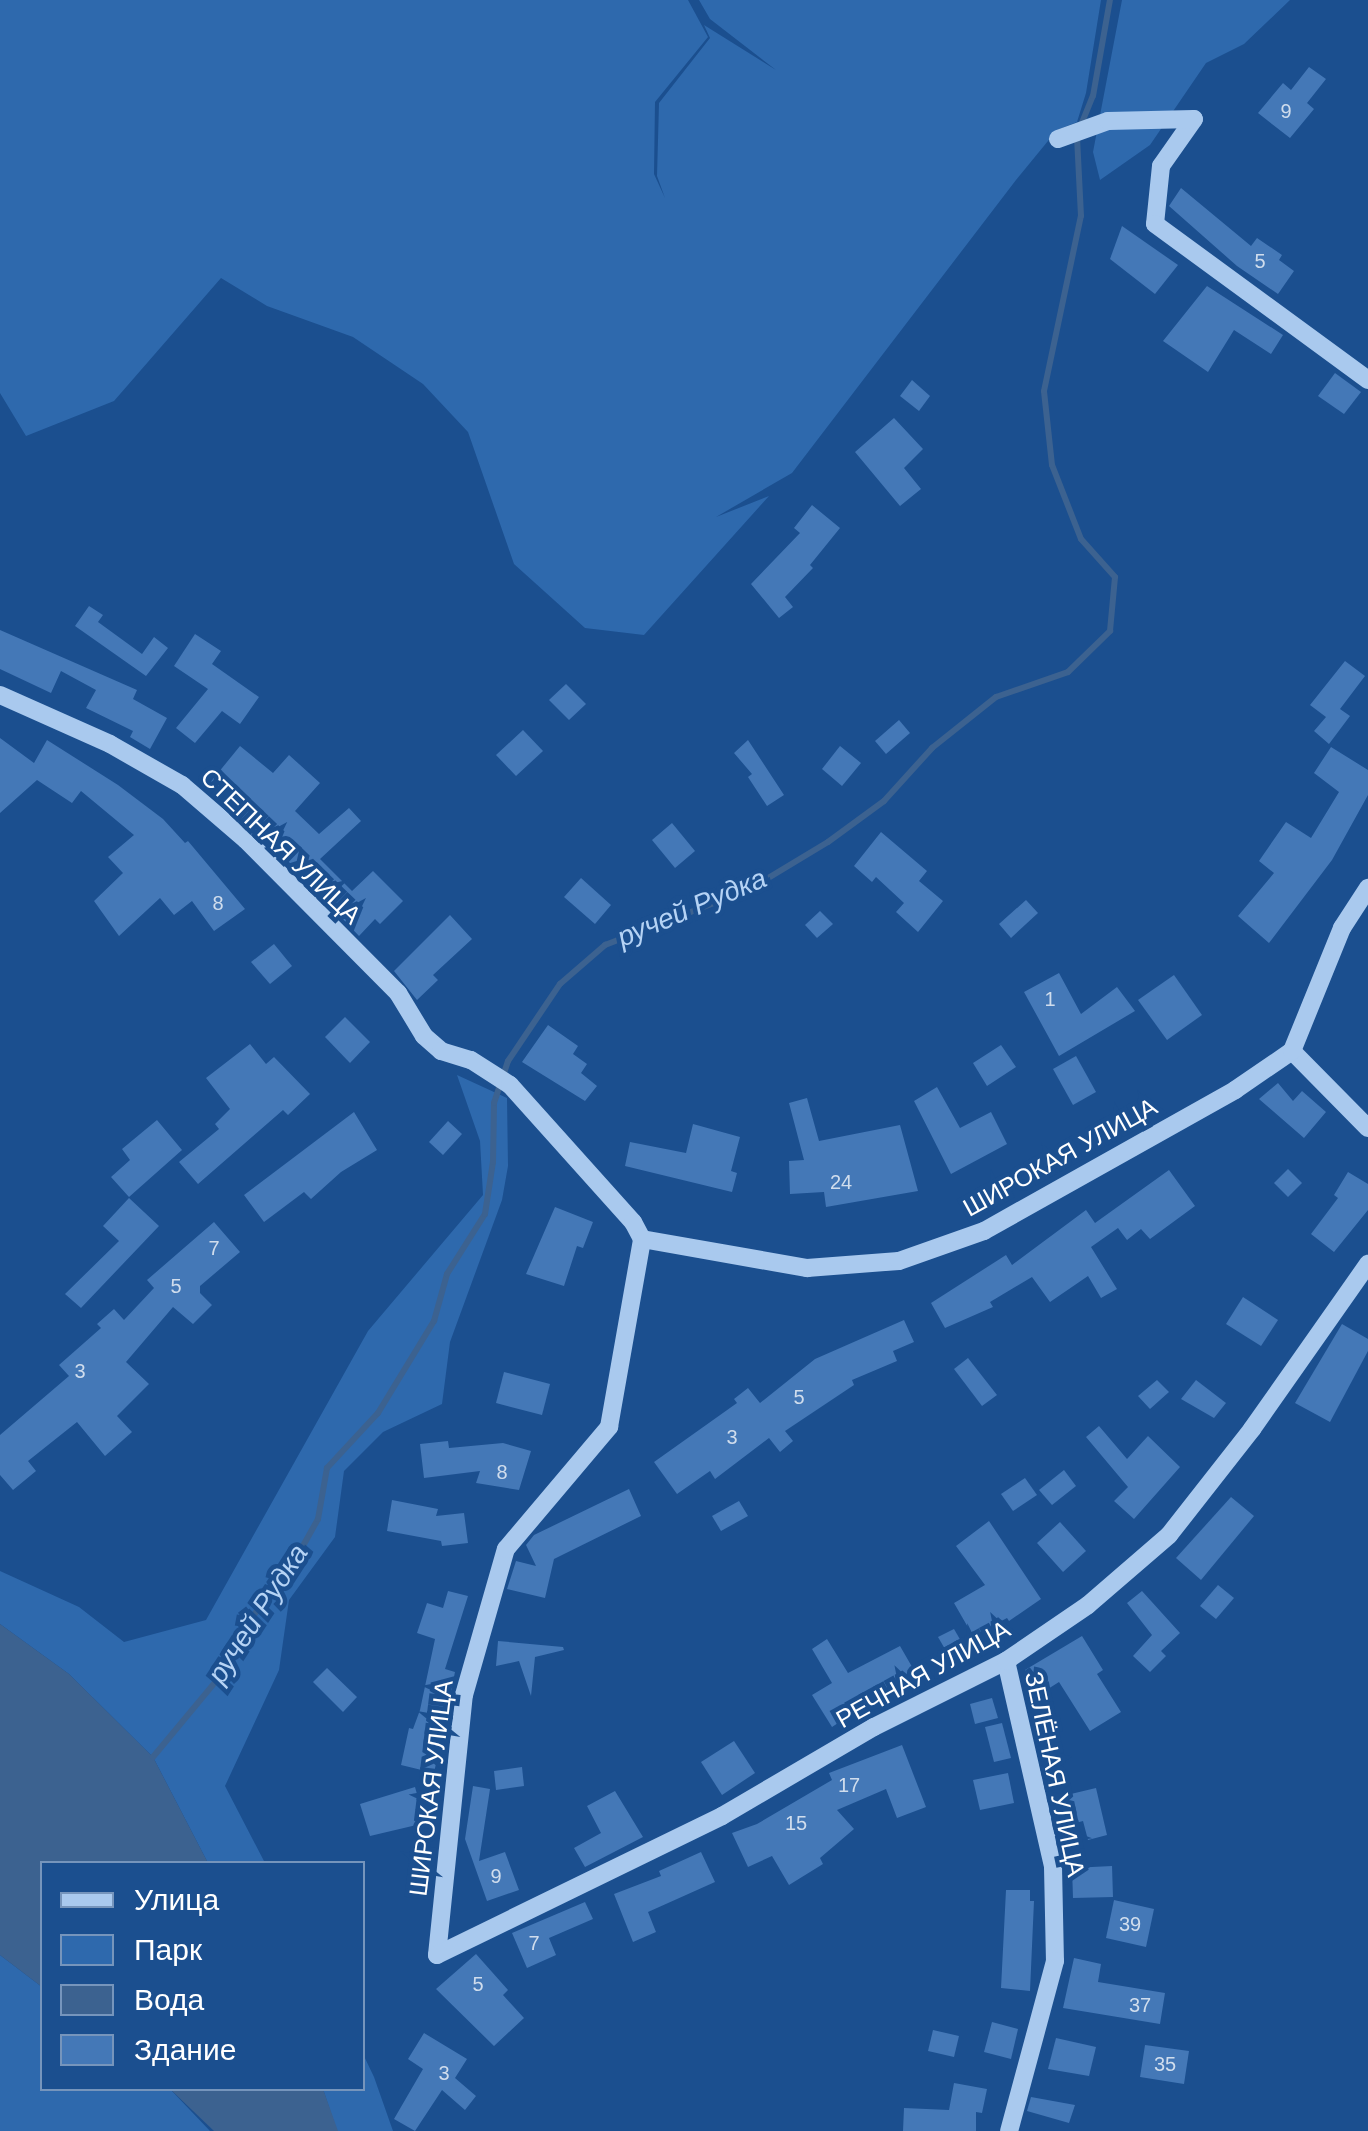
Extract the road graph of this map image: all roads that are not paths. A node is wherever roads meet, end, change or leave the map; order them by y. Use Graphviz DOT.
graph roads {
  1 [pos="1058,139"];
  2 [pos="1368,380"];
  3 [pos="0,695"];
  4 [pos="1368,888"];
  5 [pos="1292,1051"];
  6 [pos="1368,1128"];
  7 [pos="642,1239"];
  8 [pos="1368,1264"];
  9 [pos="1006,1661"];
  10 [pos="437,1955"];
  11 [pos="1009,2131"];
  1 -- 2 [label="street"];
  3 -- 7 [label="street, СТЕПНАЯ УЛИЦА"];
  4 -- 5 [label="street"];
  5 -- 6 [label="street"];
  5 -- 7 [label="street, ШИРОКАЯ УЛИЦА"];
  7 -- 10 [label="street, ШИРОКАЯ УЛИЦА"];
  8 -- 9 [label="street, РЕЧНАЯ УЛИЦА"];
  9 -- 10 [label="street, РЕЧНАЯ УЛИЦА"];
  9 -- 11 [label="street, ЗЕЛЁНАЯ УЛИЦА"];
}
